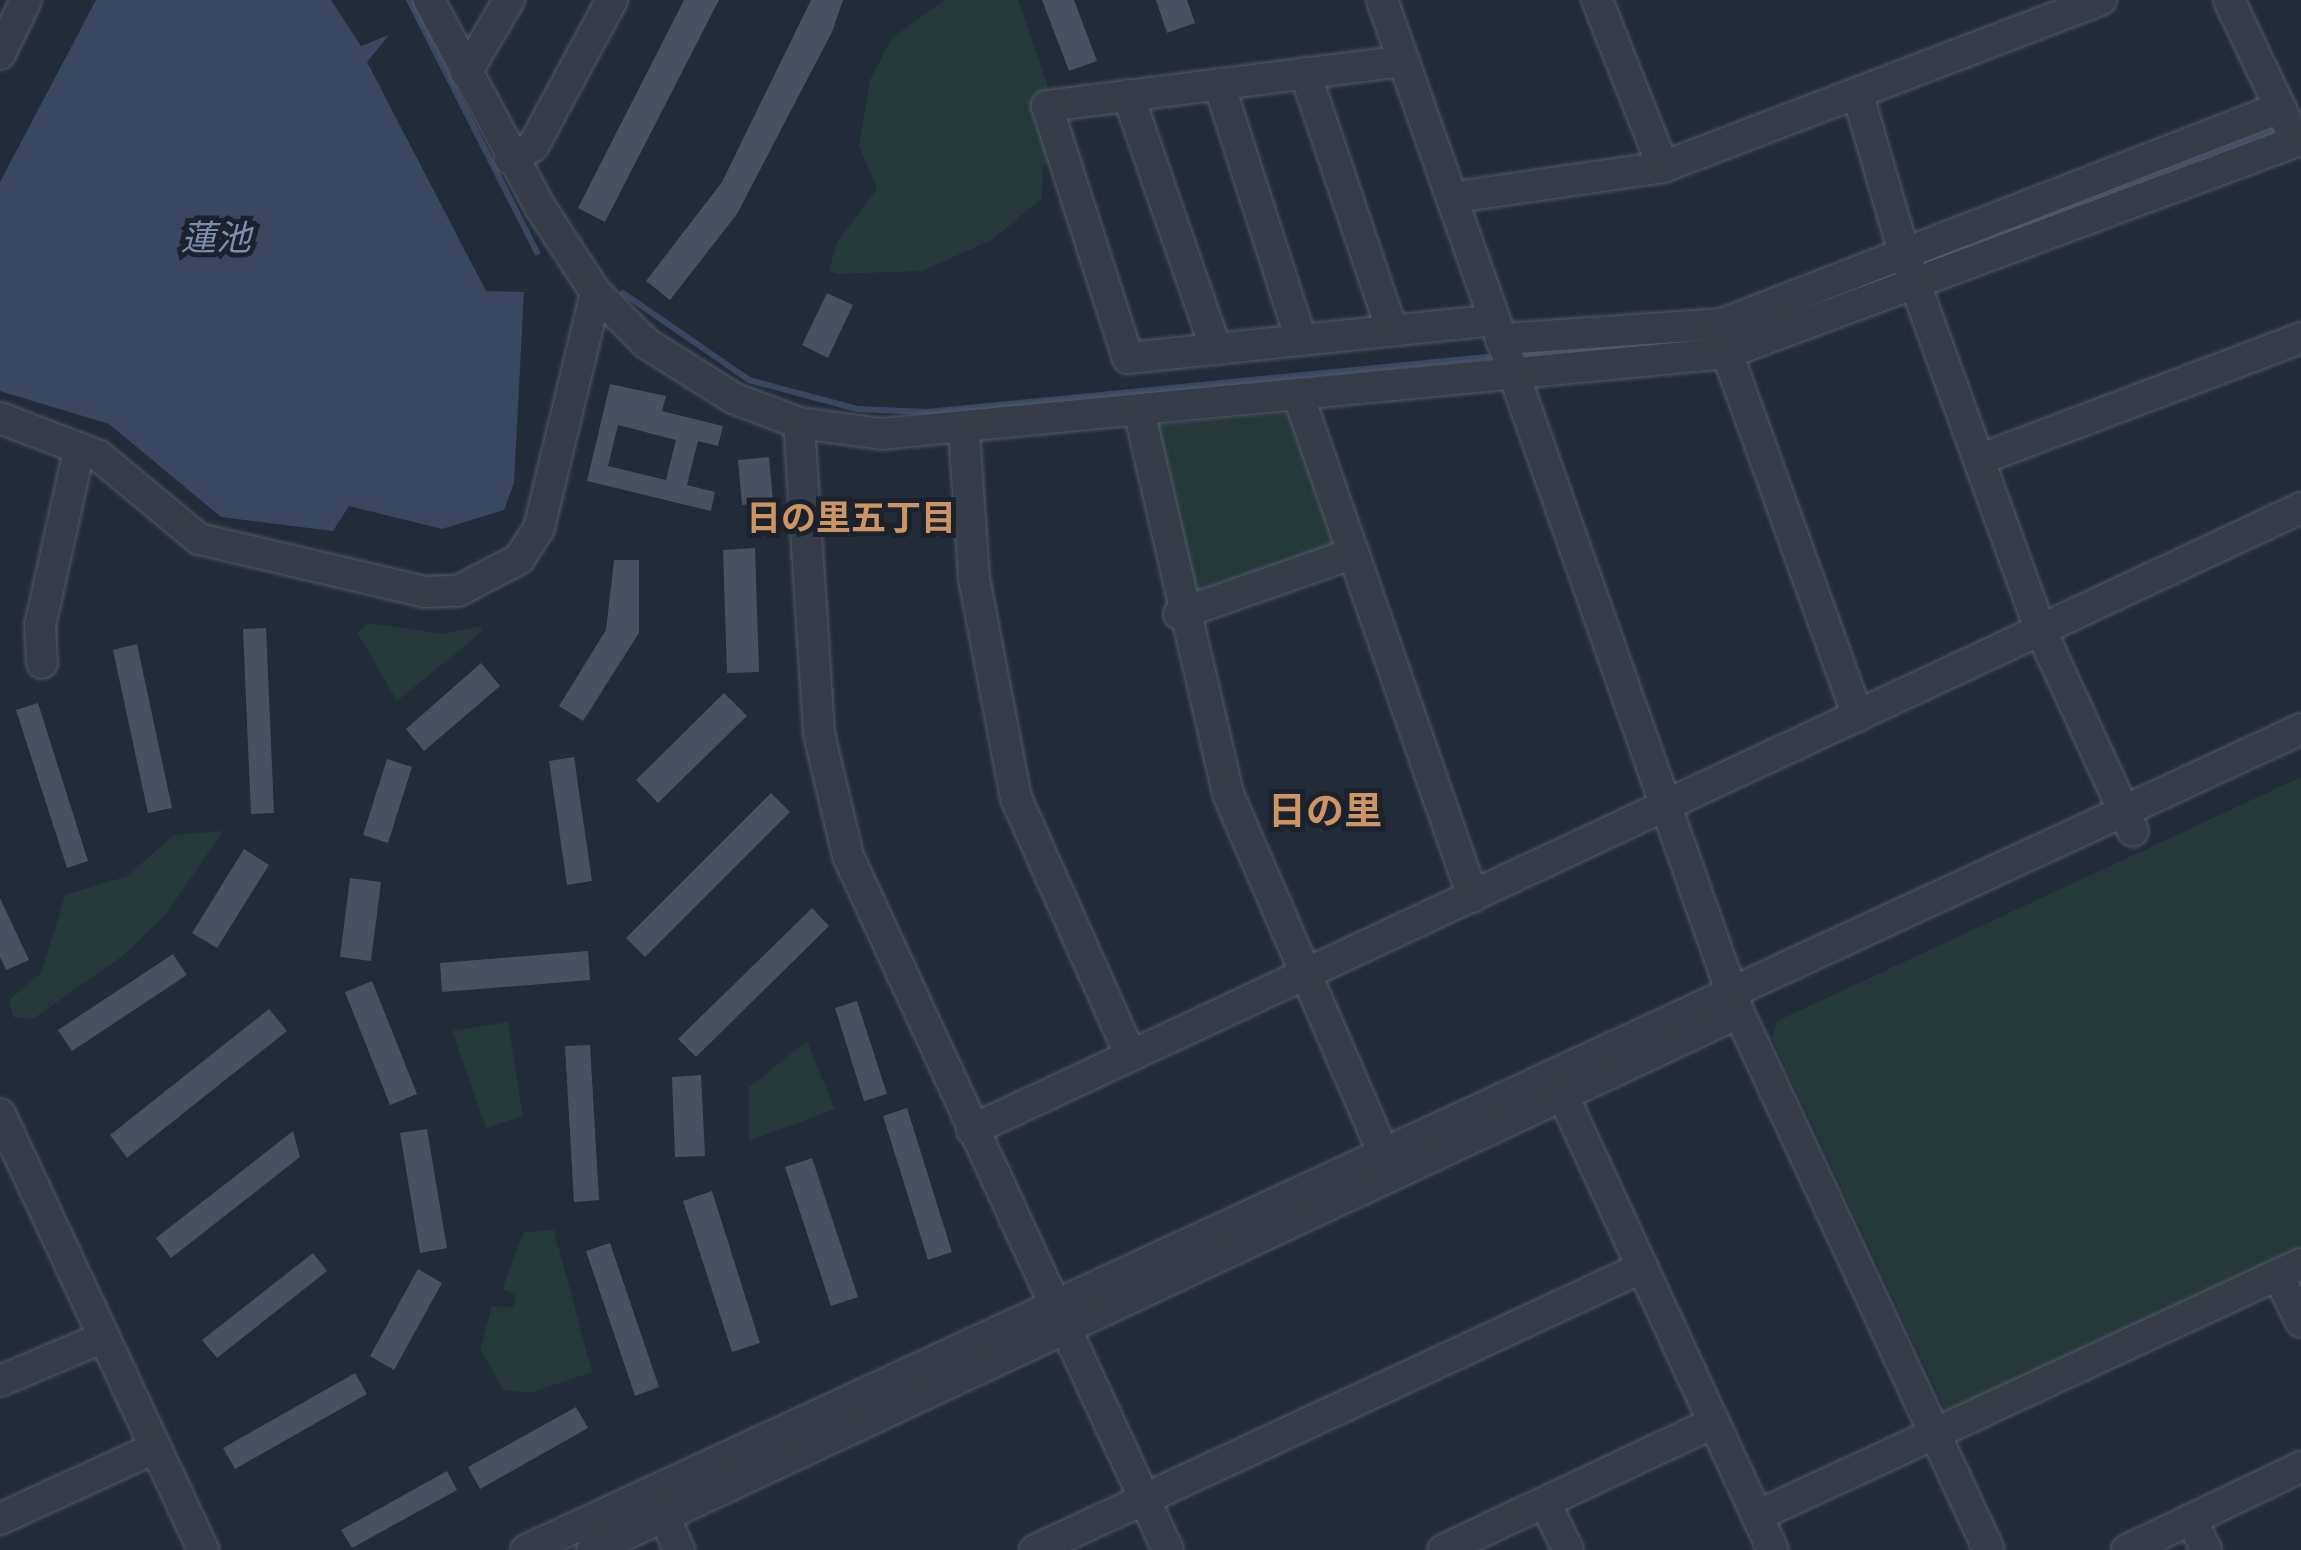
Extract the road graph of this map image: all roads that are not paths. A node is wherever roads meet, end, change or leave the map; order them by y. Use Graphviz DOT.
graph roads {
  1 [pos="26,0"];
  2 [pos="429,0"];
  3 [pos="509,0"];
  4 [pos="612,0"];
  5 [pos="1382,0"];
  6 [pos="1597,0"];
  7 [pos="2229,0"];
  8 [pos="2081,3"];
  9 [pos="0,54"];
  10 [pos="1404,61"];
  11 [pos="466,73"];
  12 [pos="1305,73"];
  13 [pos="1219,84"];
  14 [pos="1128,95"];
  15 [pos="1858,95"];
  16 [pos="2278,109"];
  17 [pos="2300,141"];
  18 [pos="510,159"];
  19 [pos="1663,167"];
  20 [pos="1456,197"];
  21 [pos="1904,253"];
  22 [pos="1916,284"];
  23 [pos="596,293"];
  24 [pos="1498,329"];
  25 [pos="1392,330"];
  26 [pos="2301,338"];
  27 [pos="1301,340"];
  28 [pos="1216,349"];
  29 [pos="1727,353"];
  30 [pos="1513,375"];
  31 [pos="1300,400"];
  32 [pos="1140,415"];
  33 [pos="0,418"];
  34 [pos="799,423"];
  35 [pos="964,430"];
  36 [pos="79,450"];
  37 [pos="1980,460"];
  38 [pos="2301,508"];
  39 [pos="1351,554"];
  40 [pos="1179,614"];
  41 [pos="2040,631"];
  42 [pos="42,663"];
  43 [pos="1858,716"];
  44 [pos="2301,729"];
  45 [pos="2301,751"];
  46 [pos="1666,806"];
  47 [pos="2129,821"];
  48 [pos="1474,897"];
  49 [pos="1300,976"];
  50 [pos="1736,1004"];
  51 [pos="1130,1056"];
  52 [pos="1564,1098"];
  53 [pos="0,1114"];
  54 [pos="972,1130"];
  55 [pos="1389,1166"];
  56 [pos="1641,1268"];
  57 [pos="2290,1270"];
  58 [pos="1057,1319"];
  59 [pos="2301,1322"];
  60 [pos="104,1336"];
  61 [pos="0,1381"];
  62 [pos="1713,1423"];
  63 [pos="1936,1435"];
  64 [pos="155,1448"];
  65 [pos="2301,1467"];
  66 [pos="1144,1499"];
  67 [pos="1545,1502"];
  68 [pos="664,1516"];
  69 [pos="1757,1516"];
  70 [pos="0,1519"];
  71 [pos="2192,1519"];
  72 [pos="203,1550"];
  73 [pos="526,1550"];
  74 [pos="592,1550"];
  75 [pos="679,1550"];
  76 [pos="1035,1550"];
  77 [pos="1168,1550"];
  78 [pos="1444,1550"];
  79 [pos="1568,1550"];
  80 [pos="1773,1550"];
  81 [pos="1988,1550"];
  82 [pos="2126,1550"];
  83 [pos="2206,1550"];
  1 -- 9 [label="street"];
  2 -- 11 [label="street"];
  3 -- 11 [label="street"];
  4 -- 18 [label="street"];
  5 -- 10 [label="street"];
  6 -- 19 [label="street"];
  7 -- 16 [label="street"];
  8 -- 15 [label="street"];
  10 -- 12 [label="street"];
  10 -- 20 [label="street"];
  11 -- 18 [label="street"];
  12 -- 13 [label="street"];
  12 -- 25 [label="street"];
  13 -- 14 [label="street"];
  13 -- 27 [label="street"];
  14 -- 28 [label="street"];
  14 -- 28 [label="street"];
  15 -- 19 [label="street"];
  15 -- 21 [label="street"];
  16 -- 17 [label="street"];
  16 -- 21 [label="street"];
  17 -- 22 [label="street"];
  18 -- 23 [label="street"];
  19 -- 20 [label="street"];
  20 -- 24 [label="street"];
  21 -- 22 [label="street"];
  21 -- 24 [label="street"];
  22 -- 29 [label="street"];
  22 -- 37 [label="street"];
  23 -- 34 [label="street"];
  23 -- 36 [label="street"];
  24 -- 25 [label="street"];
  24 -- 30 [label="street"];
  25 -- 27 [label="street"];
  26 -- 37 [label="street"];
  27 -- 28 [label="street"];
  29 -- 30 [label="street"];
  29 -- 43 [label="street"];
  30 -- 31 [label="street"];
  30 -- 46 [label="street"];
  31 -- 32 [label="street"];
  31 -- 39 [label="street"];
  32 -- 35 [label="street"];
  32 -- 40 [label="street"];
  33 -- 36 [label="street"];
  34 -- 35 [label="street"];
  34 -- 54 [label="street"];
  35 -- 51 [label="street"];
  36 -- 42 [label="street"];
  37 -- 41 [label="street"];
  38 -- 41 [label="street"];
  39 -- 40 [label="street"];
  39 -- 48 [label="street"];
  40 -- 49 [label="street"];
  41 -- 43 [label="street"];
  41 -- 47 [label="street"];
  43 -- 46 [label="street"];
  44 -- 47 [label="street"];
  45 -- 47 [label="street"];
  46 -- 48 [label="street"];
  46 -- 50 [label="street"];
  47 -- 50 [label="street"];
  48 -- 49 [label="street"];
  49 -- 51 [label="street"];
  49 -- 55 [label="street"];
  50 -- 52 [label="street"];
  50 -- 55 [label="street"];
  50 -- 63 [label="street"];
  51 -- 54 [label="street"];
  52 -- 55 [label="street"];
  52 -- 56 [label="street"];
  53 -- 60 [label="street"];
  54 -- 58 [label="street"];
  55 -- 58 [label="street"];
  56 -- 62 [label="street"];
  56 -- 66 [label="street"];
  57 -- 59 [label="street"];
  57 -- 63 [label="street"];
  58 -- 66 [label="street"];
  58 -- 68 [label="street"];
  58 -- 73 [label="street"];
  60 -- 61 [label="street"];
  60 -- 64 [label="street"];
  62 -- 67 [label="street"];
  62 -- 69 [label="street"];
  63 -- 69 [label="street"];
  63 -- 81 [label="street"];
  64 -- 70 [label="street"];
  64 -- 72 [label="street"];
  65 -- 71 [label="street"];
  66 -- 76 [label="street"];
  66 -- 77 [label="street"];
  67 -- 78 [label="street"];
  67 -- 79 [label="street"];
  68 -- 74 [label="street"];
  68 -- 75 [label="street"];
  69 -- 80 [label="street"];
  71 -- 82 [label="street"];
  71 -- 83 [label="street"];
}
